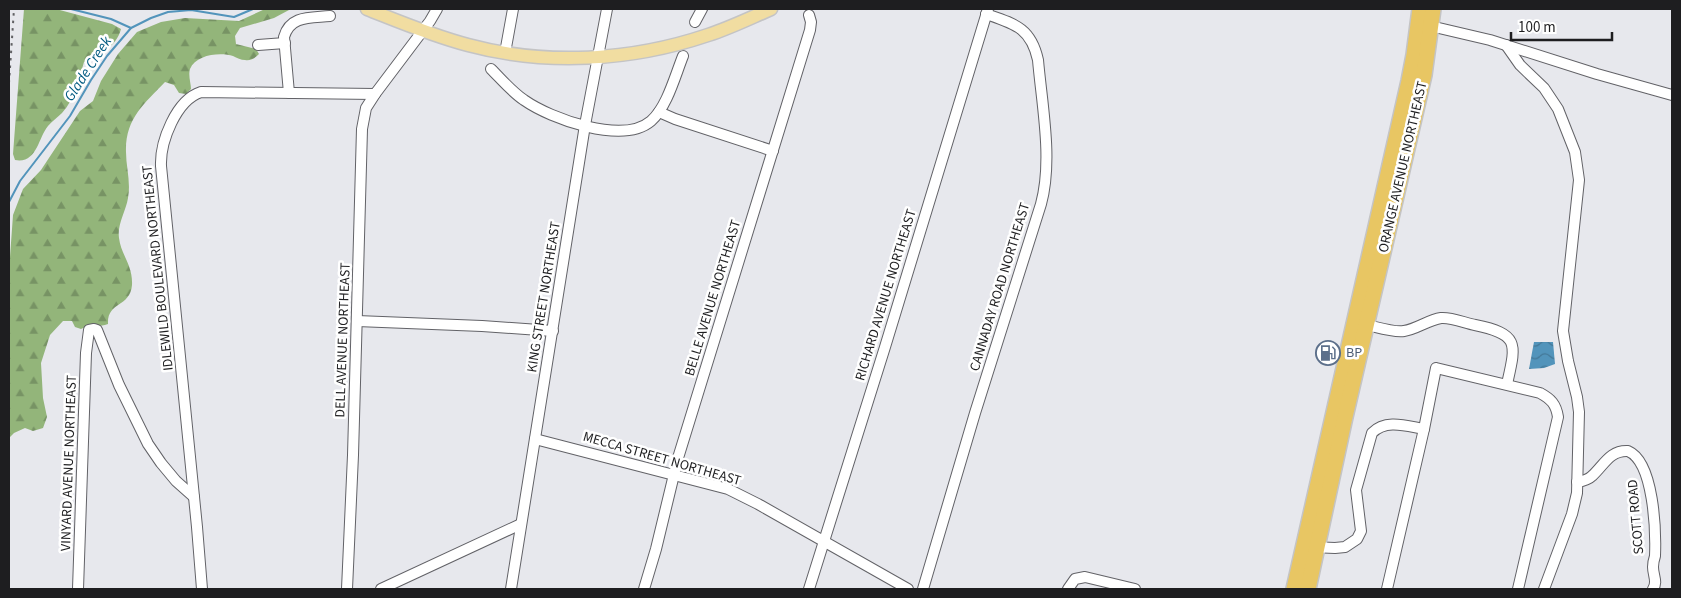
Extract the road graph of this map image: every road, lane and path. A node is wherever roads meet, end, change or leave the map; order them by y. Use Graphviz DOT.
graph roads {
  1 [pos="367,9"];
  2 [pos="437,9"];
  3 [pos="513,9"];
  4 [pos="607,9"];
  5 [pos="702,9"];
  6 [pos="771,9"];
  7 [pos="1433,9"];
  8 [pos="987,11"];
  9 [pos="330,16"];
  10 [pos="809,16"];
  11 [pos="1423,19"];
  12 [pos="696,22"];
  13 [pos="423,31"];
  14 [pos="285,43"];
  15 [pos="258,45"];
  16 [pos="1506,45"];
  17 [pos="505,53"];
  18 [pos="683,56"];
  19 [pos="598,57"];
  20 [pos="491,69"];
  21 [pos="289,93"];
  22 [pos="375,94"];
  23 [pos="1672,95"];
  24 [pos="659,112"];
  25 [pos="585,126"];
  26 [pos="773,151"];
  27 [pos="357,321"];
  28 [pos="1361,324"];
  29 [pos="553,331"];
  30 [pos="1507,384"];
  31 [pos="1424,429"];
  32 [pos="535,440"];
  33 [pos="673,475"];
  34 [pos="1577,482"];
  35 [pos="194,497"];
  36 [pos="522,524"];
  37 [pos="824,542"];
  38 [pos="1310,547"];
  39 [pos="78,589"];
  40 [pos="202,589"];
  41 [pos="347,589"];
  42 [pos="381,589"];
  43 [pos="511,589"];
  44 [pos="644,589"];
  45 [pos="809,589"];
  46 [pos="908,589"];
  47 [pos="923,589"];
  48 [pos="1068,589"];
  49 [pos="1136,589"];
  50 [pos="1294,589"];
  51 [pos="1308,589"];
  52 [pos="1387,589"];
  53 [pos="1518,589"];
  54 [pos="1544,589"];
  55 [pos="1653,589"];
  1 -- 13 [label="main road"];
  2 -- 13 [label="street"];
  3 -- 17 [label="street"];
  4 -- 19 [label="street, KING STREET NORTHEAST"];
  5 -- 12 [label="street"];
  6 -- 19 [label="main road"];
  7 -- 11 [label="highway, ORANGE AVENUE NORTHEAST"];
  8 -- 37 [label="street, RICHARD AVENUE NORTHEAST"];
  8 -- 47 [label="street, CANNADAY ROAD NORTHEAST"];
  9 -- 14 [label="street"];
  10 -- 26 [label="street, BELLE AVENUE NORTHEAST"];
  11 -- 16 [label="street"];
  11 -- 28 [label="highway, ORANGE AVENUE NORTHEAST"];
  13 -- 17 [label="main road"];
  13 -- 22 [label="street"];
  14 -- 15 [label="street"];
  14 -- 21 [label="street"];
  16 -- 23 [label="street"];
  16 -- 34 [label="street"];
  17 -- 19 [label="main road"];
  18 -- 24 [label="street"];
  19 -- 25 [label="street, KING STREET NORTHEAST"];
  20 -- 25 [label="street"];
  21 -- 22 [label="street, IDLEWILD BOULEVARD NORTHEAST"];
  21 -- 35 [label="street, IDLEWILD BOULEVARD NORTHEAST"];
  22 -- 27 [label="street, DELL AVENUE NORTHEAST"];
  24 -- 25 [label="street"];
  24 -- 26 [label="street"];
  25 -- 29 [label="street, KING STREET NORTHEAST"];
  26 -- 33 [label="street, BELLE AVENUE NORTHEAST"];
  27 -- 29 [label="street"];
  27 -- 41 [label="street, DELL AVENUE NORTHEAST"];
  28 -- 30 [label="street"];
  28 -- 38 [label="highway, ORANGE AVENUE NORTHEAST"];
  29 -- 32 [label="street, KING STREET NORTHEAST"];
  30 -- 31 [label="street"];
  30 -- 53 [label="street"];
  31 -- 38 [label="street"];
  31 -- 52 [label="street"];
  32 -- 33 [label="street, MECCA STREET NORTHEAST"];
  32 -- 36 [label="street, KING STREET NORTHEAST"];
  33 -- 37 [label="street, MECCA STREET NORTHEAST"];
  33 -- 44 [label="street, BELLE AVENUE NORTHEAST"];
  34 -- 54 [label="street"];
  34 -- 55 [label="street, SCOTT ROAD"];
  35 -- 39 [label="street, VINYARD AVENUE NORTHEAST"];
  35 -- 40 [label="street, IDLEWILD BOULEVARD NORTHEAST"];
  36 -- 42 [label="street"];
  36 -- 43 [label="street, KING STREET NORTHEAST"];
  37 -- 45 [label="street, RICHARD AVENUE NORTHEAST"];
  37 -- 46 [label="street, MECCA STREET NORTHEAST"];
  38 -- 50 [label="highway, ORANGE AVENUE NORTHEAST"];
  38 -- 51 [label="highway, ORANGE AVENUE NORTHEAST"];
  48 -- 49 [label="street"];
}
